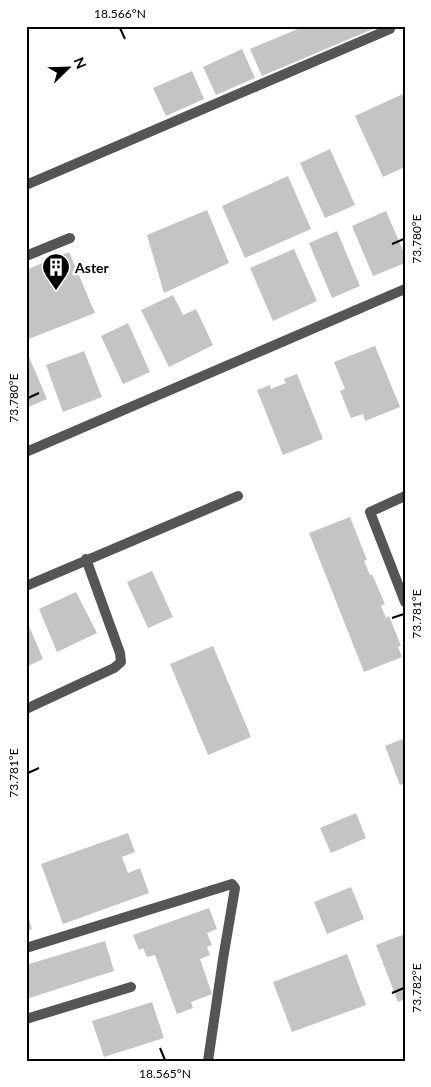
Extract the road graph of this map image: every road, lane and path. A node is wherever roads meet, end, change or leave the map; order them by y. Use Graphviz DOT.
graph roads {
  1 [pos="390,29"];
  2 [pos="26,185"];
  3 [pos="70,238"];
  4 [pos="26,256"];
  5 [pos="405,289"];
  6 [pos="26,452"];
  7 [pos="238,496"];
  8 [pos="405,496"];
  9 [pos="86,559"];
  10 [pos="26,586"];
  11 [pos="405,602"];
  12 [pos="26,710"];
  13 [pos="26,948"];
  14 [pos="131,987"];
  15 [pos="26,1019"];
  16 [pos="208,1061"];
  1 -- 2 [label="street"];
  3 -- 4 [label="street"];
  5 -- 6 [label="street"];
  7 -- 9 [label="street"];
  8 -- 11 [label="street"];
  9 -- 10 [label="street"];
  9 -- 12 [label="street"];
  13 -- 16 [label="street"];
  14 -- 15 [label="street"];
}
